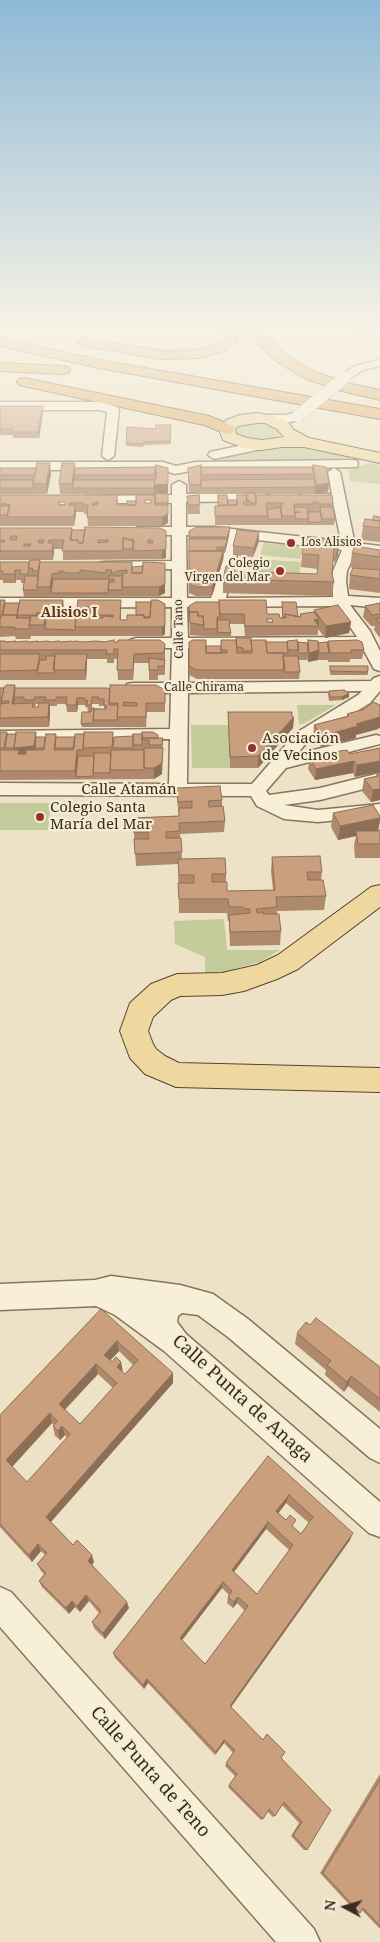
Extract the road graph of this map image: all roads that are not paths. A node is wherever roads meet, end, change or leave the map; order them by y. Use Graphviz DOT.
graph roads {
  1 [pos="298,416"];
  2 [pos="112,417"];
  3 [pos="188,417"];
  4 [pos="295,417"];
  5 [pos="349,417"];
  6 [pos="268,419"];
  7 [pos="380,422"];
  8 [pos="286,430"];
  9 [pos="229,434"];
  10 [pos="304,442"];
  11 [pos="267,444"];
  12 [pos="223,454"];
  13 [pos="0,456"];
  14 [pos="108,456"];
  15 [pos="364,459"];
  16 [pos="318,465"];
  17 [pos="0,466"];
  18 [pos="175,470"];
  19 [pos="334,472"];
  20 [pos="274,498"];
  21 [pos="292,498"];
  22 [pos="340,498"];
  23 [pos="73,499"];
  24 [pos="179,499"];
  25 [pos="119,531"];
  26 [pos="179,531"];
  27 [pos="234,533"];
  28 [pos="349,543"];
  29 [pos="380,550"];
  30 [pos="179,565"];
  31 [pos="89,566"];
  32 [pos="341,601"];
  33 [pos="179,602"];
  34 [pos="218,602"];
  35 [pos="0,603"];
  36 [pos="380,604"];
  37 [pos="368,642"];
  38 [pos="120,643"];
  39 [pos="180,643"];
  40 [pos="379,659"];
  41 [pos="379,684"];
  42 [pos="119,688"];
  43 [pos="179,688"];
  44 [pos="178,734"];
  45 [pos="0,736"];
  46 [pos="376,740"];
  47 [pos="282,763"];
  48 [pos="380,780"];
  49 [pos="0,789"];
  50 [pos="178,790"];
  51 [pos="261,796"];
  52 [pos="380,810"];
  53 [pos="380,894"];
  54 [pos="380,1080"];
  55 [pos="95,1293"];
  56 [pos="0,1297"];
  57 [pos="180,1298"];
  58 [pos="176,1344"];
  59 [pos="380,1448"];
  60 [pos="380,1522"];
  61 [pos="0,1603"];
  62 [pos="301,1942"];
  1 -- 8 [label="street"];
  2 -- 14 [label="street"];
  3 -- 9 [label="highway"];
  4 -- 6 [label="street"];
  5 -- 7 [label="highway"];
  6 -- 8 [label="main road"];
  6 -- 9 [label="main road"];
  8 -- 10 [label="main road"];
  8 -- 11 [label="main road"];
  9 -- 11 [label="main road"];
  9 -- 12 [label="street"];
  10 -- 11 [label="main road"];
  10 -- 15 [label="main road"];
  11 -- 12 [label="street"];
  12 -- 14 [label="street"];
  13 -- 14 [label="street"];
  15 -- 16 [label="street"];
  15 -- 19 [label="street"];
  16 -- 18 [label="street"];
  16 -- 19 [label="street"];
  17 -- 18 [label="street"];
  18 -- 24 [label="street, Calle Tano"];
  19 -- 22 [label="street"];
  20 -- 24 [label="street"];
  21 -- 22 [label="street"];
  22 -- 28 [label="street"];
  23 -- 24 [label="street"];
  24 -- 26 [label="street, Calle Tano"];
  25 -- 26 [label="street"];
  26 -- 27 [label="street"];
  26 -- 30 [label="street, Calle Tano"];
  27 -- 28 [label="street"];
  27 -- 34 [label="street"];
  28 -- 29 [label="street"];
  28 -- 32 [label="street"];
  30 -- 31 [label="street"];
  30 -- 33 [label="street, Calle Tano"];
  32 -- 34 [label="street"];
  32 -- 36 [label="street"];
  32 -- 37 [label="street"];
  33 -- 34 [label="street"];
  33 -- 35 [label="street"];
  33 -- 39 [label="street, Calle Tano"];
  37 -- 39 [label="street"];
  37 -- 40 [label="street"];
  38 -- 39 [label="street"];
  39 -- 43 [label="street, Calle Tano"];
  41 -- 43 [label="street, Calle Chirama"];
  41 -- 47 [label="street"];
  42 -- 43 [label="street, Calle Chirama"];
  43 -- 44 [label="street, Calle Tano"];
  44 -- 45 [label="street"];
  44 -- 50 [label="street, Calle Tano"];
  46 -- 47 [label="street"];
  47 -- 51 [label="street"];
  48 -- 51 [label="street, Calle Atamán"];
  49 -- 50 [label="street, Calle Atamán"];
  50 -- 51 [label="street, Calle Atamán"];
  51 -- 52 [label="street"];
  53 -- 54 [label="main road"];
  55 -- 56 [label="street"];
  55 -- 57 [label="street"];
  55 -- 58 [label="street"];
  57 -- 58 [label="street, Calle Punta de Anaga"];
  57 -- 59 [label="street"];
  58 -- 60 [label="street, Calle Punta de Anaga"];
  61 -- 62 [label="street, Calle Punta de Teno"];
}
